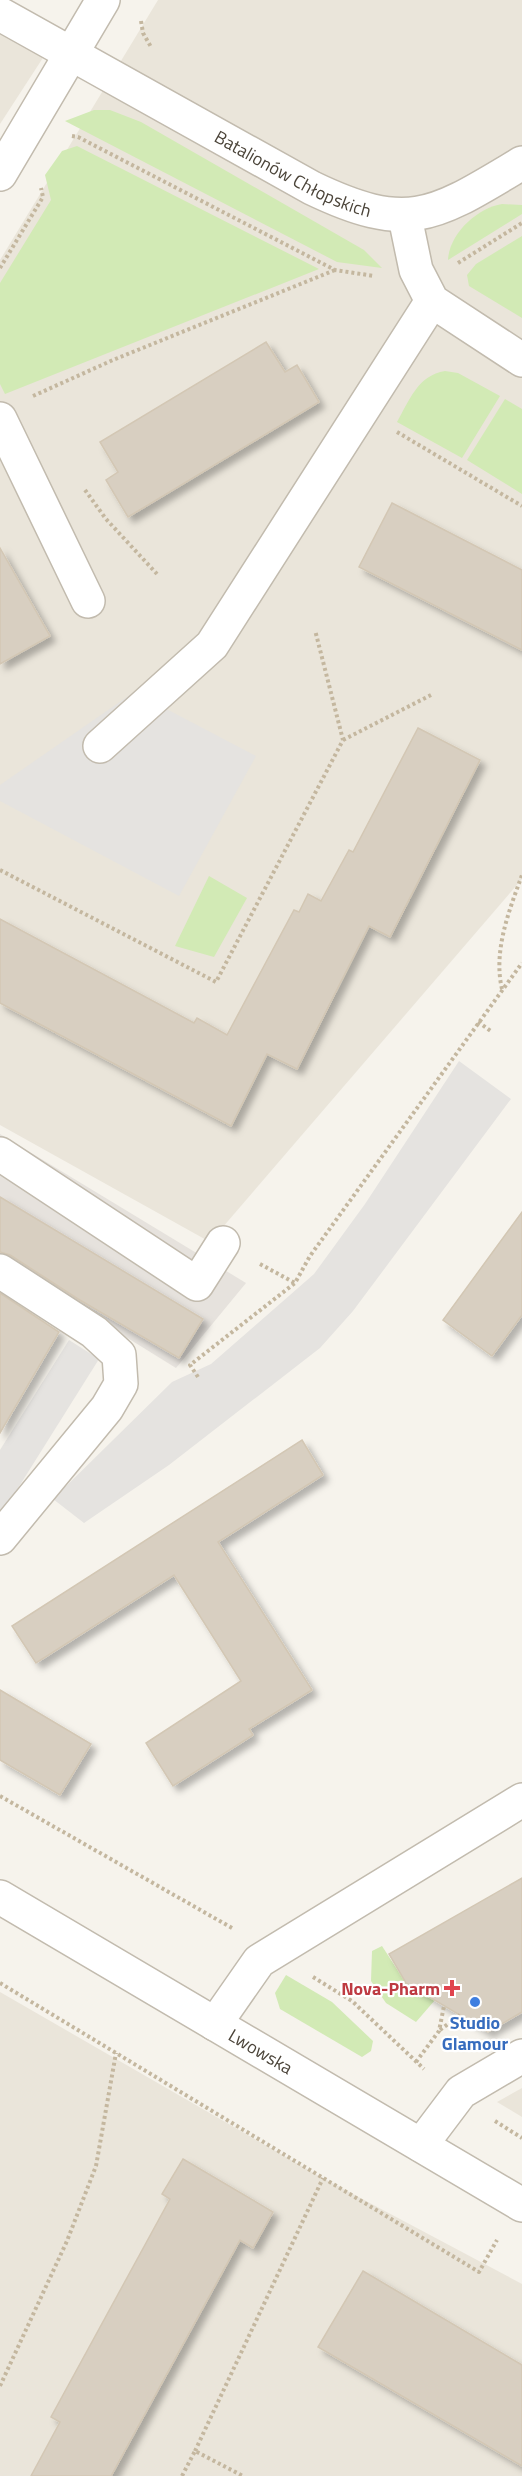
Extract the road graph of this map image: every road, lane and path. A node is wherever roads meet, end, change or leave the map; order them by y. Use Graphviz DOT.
graph roads {
  1 [pos="103,0"];
  2 [pos="0,15"];
  3 [pos="141,17"];
  4 [pos="153,51"];
  5 [pos="73,55"];
  6 [pos="63,136"];
  7 [pos="522,163"];
  8 [pos="0,174"];
  9 [pos="39,181"];
  10 [pos="405,217"];
  11 [pos="522,223"];
  12 [pos="0,268"];
  13 [pos="335,270"];
  14 [pos="416,270"];
  15 [pos="432,301"];
  16 [pos="522,360"];
  17 [pos="31,398"];
  18 [pos="0,419"];
  19 [pos="388,427"];
  20 [pos="522,506"];
  21 [pos="88,601"];
  22 [pos="315,630"];
  23 [pos="431,695"];
  24 [pos="344,740"];
  25 [pos="100,746"];
  26 [pos="0,870"];
  27 [pos="522,875"];
  28 [pos="522,963"];
  29 [pos="502,990"];
  30 [pos="478,1022"];
  31 [pos="492,1032"];
  32 [pos="0,1154"];
  33 [pos="223,1243"];
  34 [pos="0,1271"];
  35 [pos="198,1377"];
  36 [pos="0,1538"];
  37 [pos="522,1800"];
  38 [pos="1,1899"];
  39 [pos="0,1983"];
  40 [pos="444,2006"];
  41 [pos="460,2015"];
  42 [pos="215,2024"];
  43 [pos="439,2031"];
  44 [pos="116,2054"];
  45 [pos="522,2056"];
  46 [pos="416,2062"];
  47 [pos="421,2145"];
  48 [pos="323,2178"];
  49 [pos="522,2205"];
  50 [pos="501,2235"];
  51 [pos="0,2386"];
  52 [pos="195,2451"];
  53 [pos="182,2476"];
  54 [pos="243,2476"];
  1 -- 5 [label="street"];
  2 -- 5 [label="street, Batalionów Chłopskich"];
  3 -- 4 [label="path"];
  5 -- 8 [label="street"];
  5 -- 10 [label="street, Batalionów Chłopskich"];
  6 -- 13 [label="path"];
  7 -- 10 [label="street, Batalionów Chłopskich"];
  9 -- 12 [label="path"];
  10 -- 14 [label="street"];
  11 -- 14 [label="path"];
  13 -- 14 [label="path"];
  13 -- 17 [label="path"];
  14 -- 15 [label="street"];
  15 -- 16 [label="street"];
  15 -- 25 [label="street"];
  18 -- 21 [label="street"];
  19 -- 20 [label="path"];
  22 -- 24 [label="path"];
  23 -- 24 [label="path"];
  24 -- 26 [label="path"];
  27 -- 29 [label="path"];
  28 -- 29 [label="path"];
  29 -- 30 [label="path"];
  30 -- 31 [label="path"];
  30 -- 35 [label="path"];
  32 -- 33 [label="street"];
  34 -- 36 [label="street"];
  37 -- 42 [label="street"];
  38 -- 42 [label="street, Lwowska"];
  39 -- 44 [label="path"];
  40 -- 43 [label="path"];
  41 -- 43 [label="path"];
  42 -- 47 [label="street, Lwowska"];
  43 -- 46 [label="path"];
  44 -- 48 [label="path"];
  44 -- 51 [label="path"];
  45 -- 47 [label="street"];
  47 -- 49 [label="street, Lwowska"];
  48 -- 50 [label="path"];
  48 -- 52 [label="path"];
  52 -- 53 [label="path"];
  52 -- 54 [label="path"];
}
